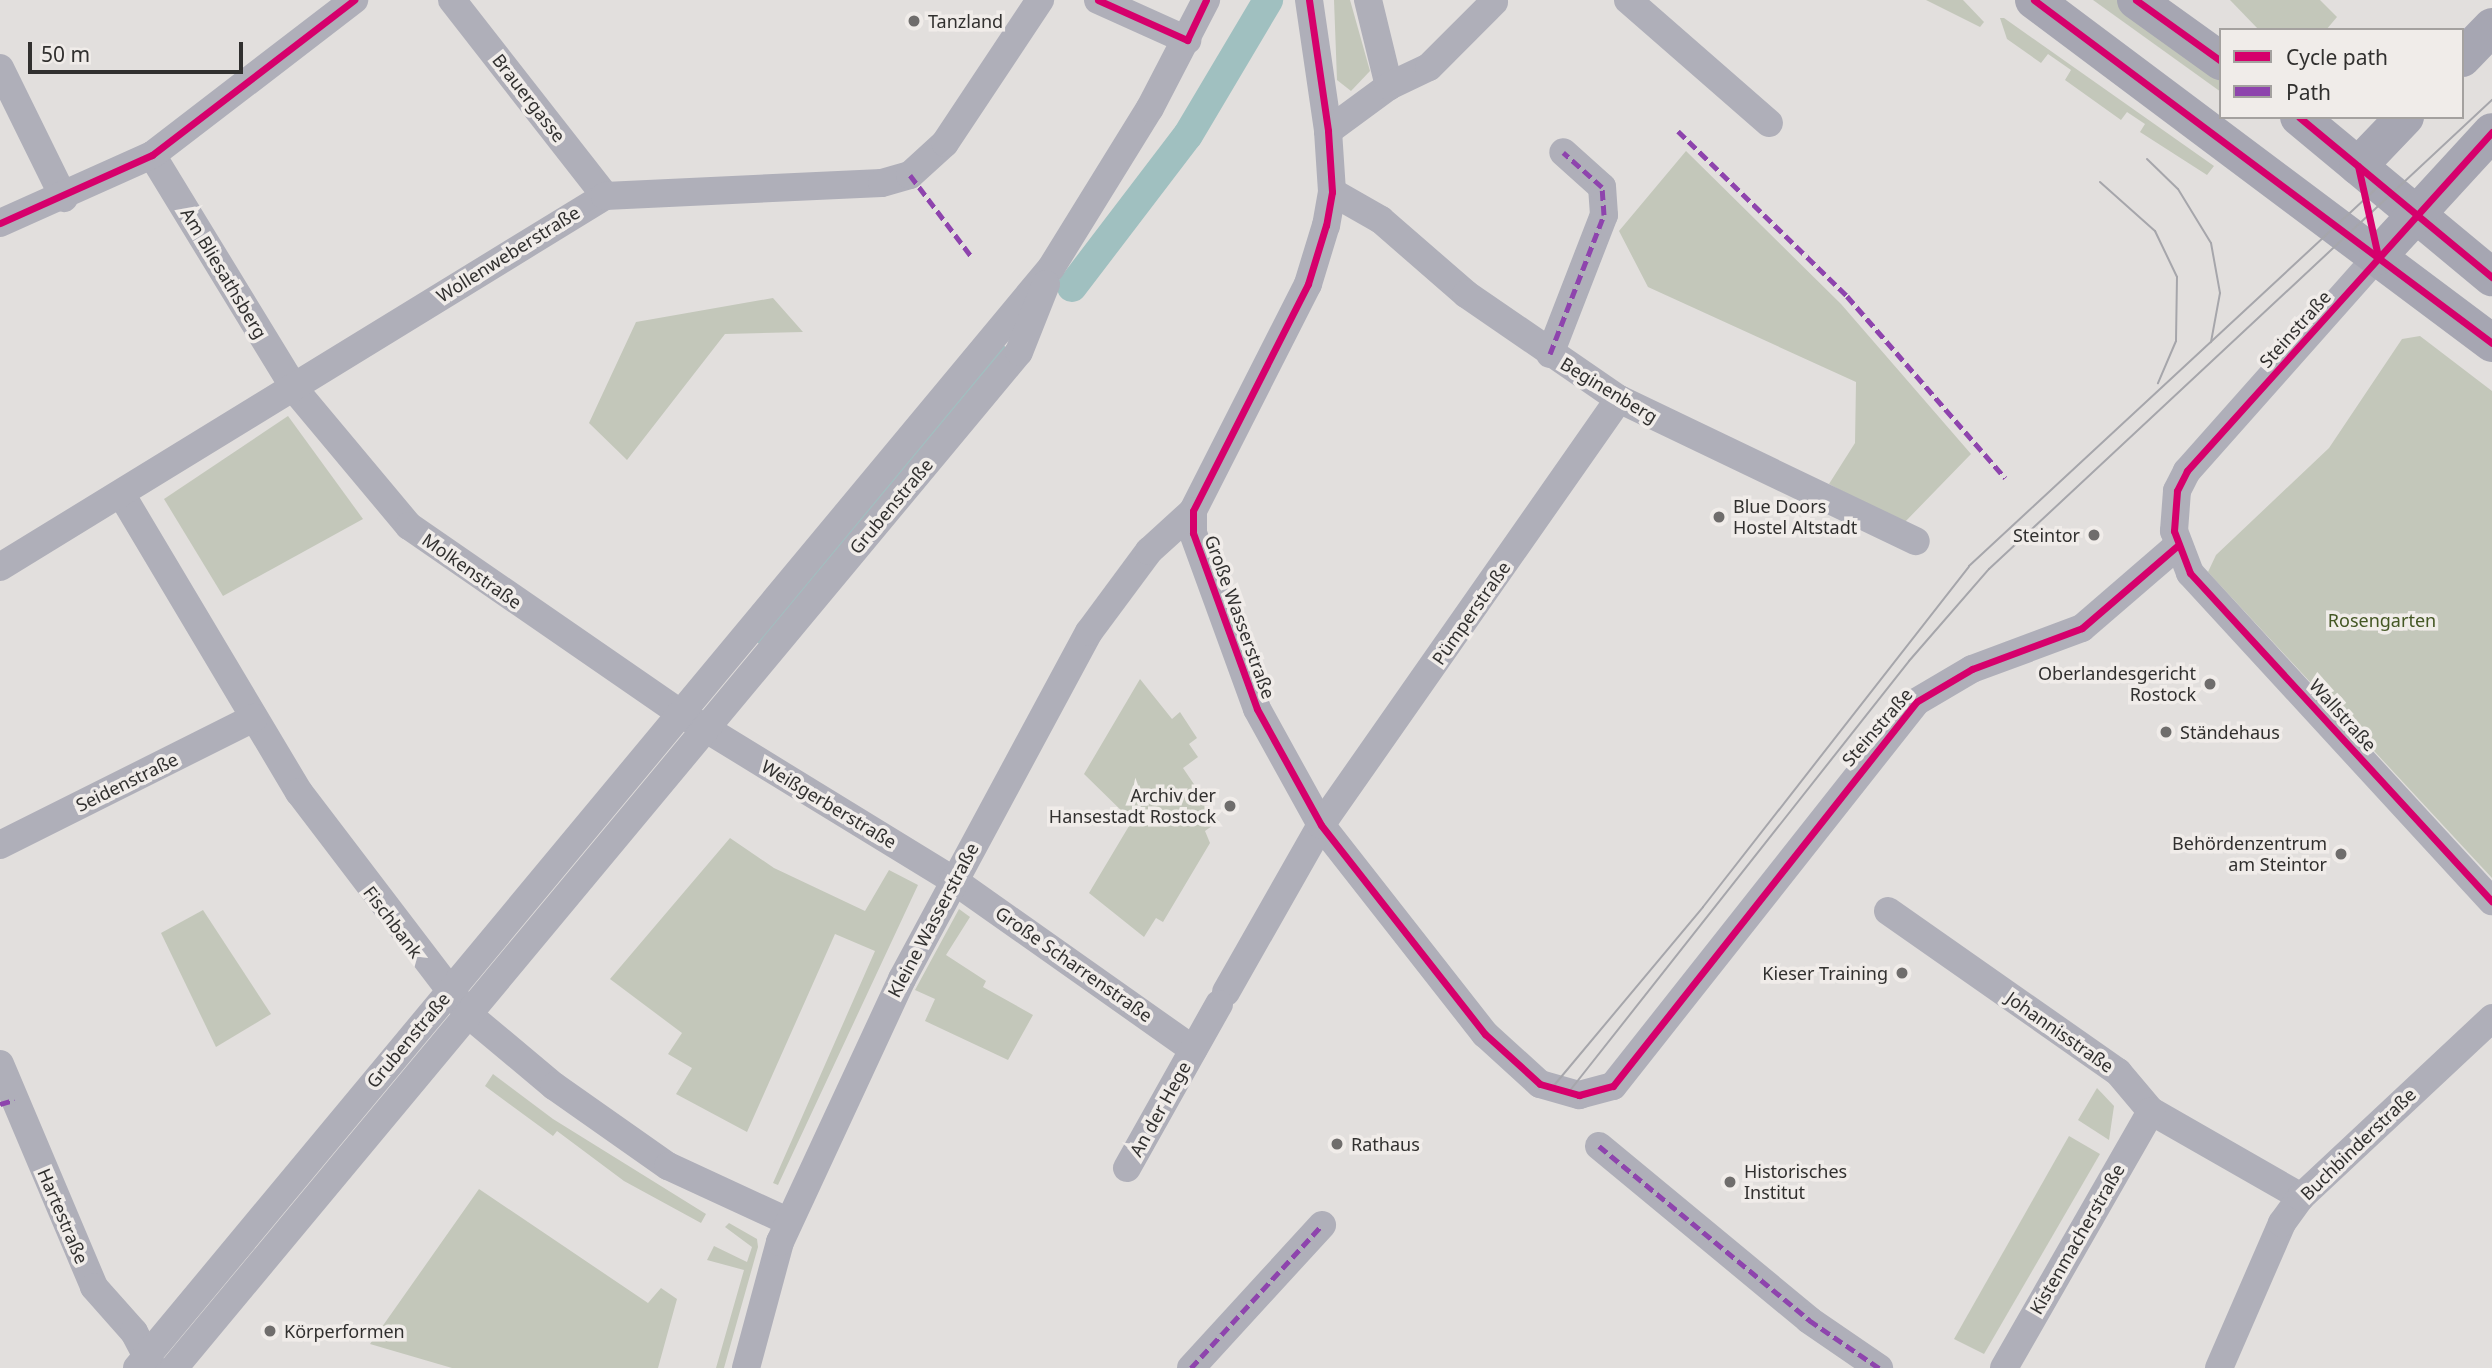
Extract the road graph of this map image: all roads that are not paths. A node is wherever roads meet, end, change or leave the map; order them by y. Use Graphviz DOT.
graph roads {
  1 [pos="354,0"];
  2 [pos="452,0"];
  3 [pos="1040,0"];
  4 [pos="1098,0"];
  5 [pos="1206,0"];
  6 [pos="1308,0"];
  7 [pos="1368,0"];
  8 [pos="1628,0"];
  9 [pos="2034,0"];
  10 [pos="2136,0"];
  11 [pos="1494,2"];
  12 [pos="2492,27"];
  13 [pos="1187,40"];
  14 [pos="2464,56"];
  15 [pos="2219,60"];
  16 [pos="0,68"];
  17 [pos="1389,86"];
  18 [pos="2301,119"];
  19 [pos="2403,119"];
  20 [pos="1769,123"];
  21 [pos="1328,131"];
  22 [pos="2492,132"];
  23 [pos="1563,152"];
  24 [pos="152,155"];
  25 [pos="2358,166"];
  26 [pos="1332,192"];
  27 [pos="605,196"];
  28 [pos="64,198"];
  29 [pos="2415,214"];
  30 [pos="0,223"];
  31 [pos="2456,248"];
  32 [pos="2378,256"];
  33 [pos="2492,277"];
  34 [pos="2492,343"];
  35 [pos="1550,354"];
  36 [pos="296,391"];
  37 [pos="1619,399"];
  38 [pos="122,497"];
  39 [pos="1192,511"];
  40 [pos="1916,541"];
  41 [pos="2177,545"];
  42 [pos="0,567"];
  43 [pos="254,718"];
  44 [pos="694,721"];
  45 [pos="1321,825"];
  46 [pos="0,845"];
  47 [pos="953,880"];
  48 [pos="2492,901"];
  49 [pos="1888,911"];
  50 [pos="449,992"];
  51 [pos="1223,998"];
  52 [pos="469,1015"];
  53 [pos="2492,1018"];
  54 [pos="1193,1049"];
  55 [pos="0,1064"];
  56 [pos="1551,1089"];
  57 [pos="2151,1111"];
  58 [pos="1599,1146"];
  59 [pos="1127,1168"];
  60 [pos="2301,1197"];
  61 [pos="789,1222"];
  62 [pos="1322,1225"];
  63 [pos="146,1363"];
  64 [pos="174,1368"];
  65 [pos="746,1368"];
  66 [pos="1191,1368"];
  67 [pos="1879,1368"];
  68 [pos="2004,1368"];
  69 [pos="2219,1368"];
  1 -- 24 [label="street"];
  2 -- 27 [label="street, Brauergasse"];
  3 -- 27 [label="street, Wollenweberstraße"];
  4 -- 13 [label="street"];
  5 -- 13 [label="street, Grubenstraße"];
  6 -- 21 [label="street"];
  7 -- 17 [label="street"];
  8 -- 20 [label="street"];
  9 -- 32 [label="main road"];
  10 -- 15 [label="main road"];
  11 -- 17 [label="street"];
  12 -- 14 [label="main road"];
  13 -- 44 [label="street, Grubenstraße"];
  16 -- 28 [label="street"];
  17 -- 21 [label="street"];
  18 -- 25 [label="main road"];
  19 -- 25 [label="main road"];
  21 -- 26 [label="street"];
  22 -- 29 [label="main road"];
  23 -- 35 [label="street"];
  24 -- 28 [label="street"];
  24 -- 36 [label="street, Am Bliesathsberg"];
  25 -- 29 [label="main road"];
  25 -- 32 [label="main road"];
  26 -- 35 [label="street, Beginenberg"];
  26 -- 39 [label="street"];
  27 -- 36 [label="street, Wollenweberstraße"];
  28 -- 30 [label="street"];
  29 -- 31 [label="main road"];
  29 -- 32 [label="main road"];
  31 -- 32 [label="main road"];
  31 -- 33 [label="main road"];
  32 -- 34 [label="main road"];
  32 -- 41 [label="street, Steinstraße"];
  35 -- 37 [label="street, Beginenberg"];
  36 -- 38 [label="street, Wollenweberstraße"];
  36 -- 44 [label="street, Molkenstraße"];
  37 -- 40 [label="street, Beginenberg"];
  37 -- 45 [label="street, Pümperstraße"];
  38 -- 42 [label="street, Wollenweberstraße"];
  38 -- 43 [label="street, Fischbank"];
  39 -- 45 [label="street, Große Wasserstraße"];
  39 -- 47 [label="street, Kleine Wasserstraße"];
  41 -- 48 [label="street, Wallstraße"];
  41 -- 56 [label="street, Steinstraße"];
  43 -- 46 [label="street, Seidenstraße"];
  43 -- 50 [label="street, Fischbank"];
  44 -- 47 [label="street, Weißgerberstraße"];
  44 -- 50 [label="street, Grubenstraße"];
  44 -- 52 [label="street, Grubenstraße"];
  45 -- 51 [label="street, Pümperstraße"];
  45 -- 56 [label="street, Große Wasserstraße"];
  47 -- 54 [label="street, Große Scharrenstraße"];
  47 -- 61 [label="street, Kleine Wasserstraße"];
  49 -- 57 [label="street, Johannisstraße"];
  50 -- 52 [label="street, Fischbank"];
  50 -- 63 [label="street, Grubenstraße"];
  51 -- 54 [label="street, An der Hege"];
  52 -- 61 [label="street, Fischbank"];
  52 -- 64 [label="street, Grubenstraße"];
  53 -- 60 [label="street, Buchbinderstraße"];
  54 -- 59 [label="street, An der Hege"];
  55 -- 63 [label="street, Hartestraße"];
  57 -- 60 [label="street, Johannisstraße"];
  57 -- 68 [label="street, Kistenmacherstraße"];
  58 -- 67 [label="street"];
  60 -- 69 [label="street, Buchbinderstraße"];
  61 -- 65 [label="street, Kleine Wasserstraße"];
  62 -- 66 [label="street"];
}
